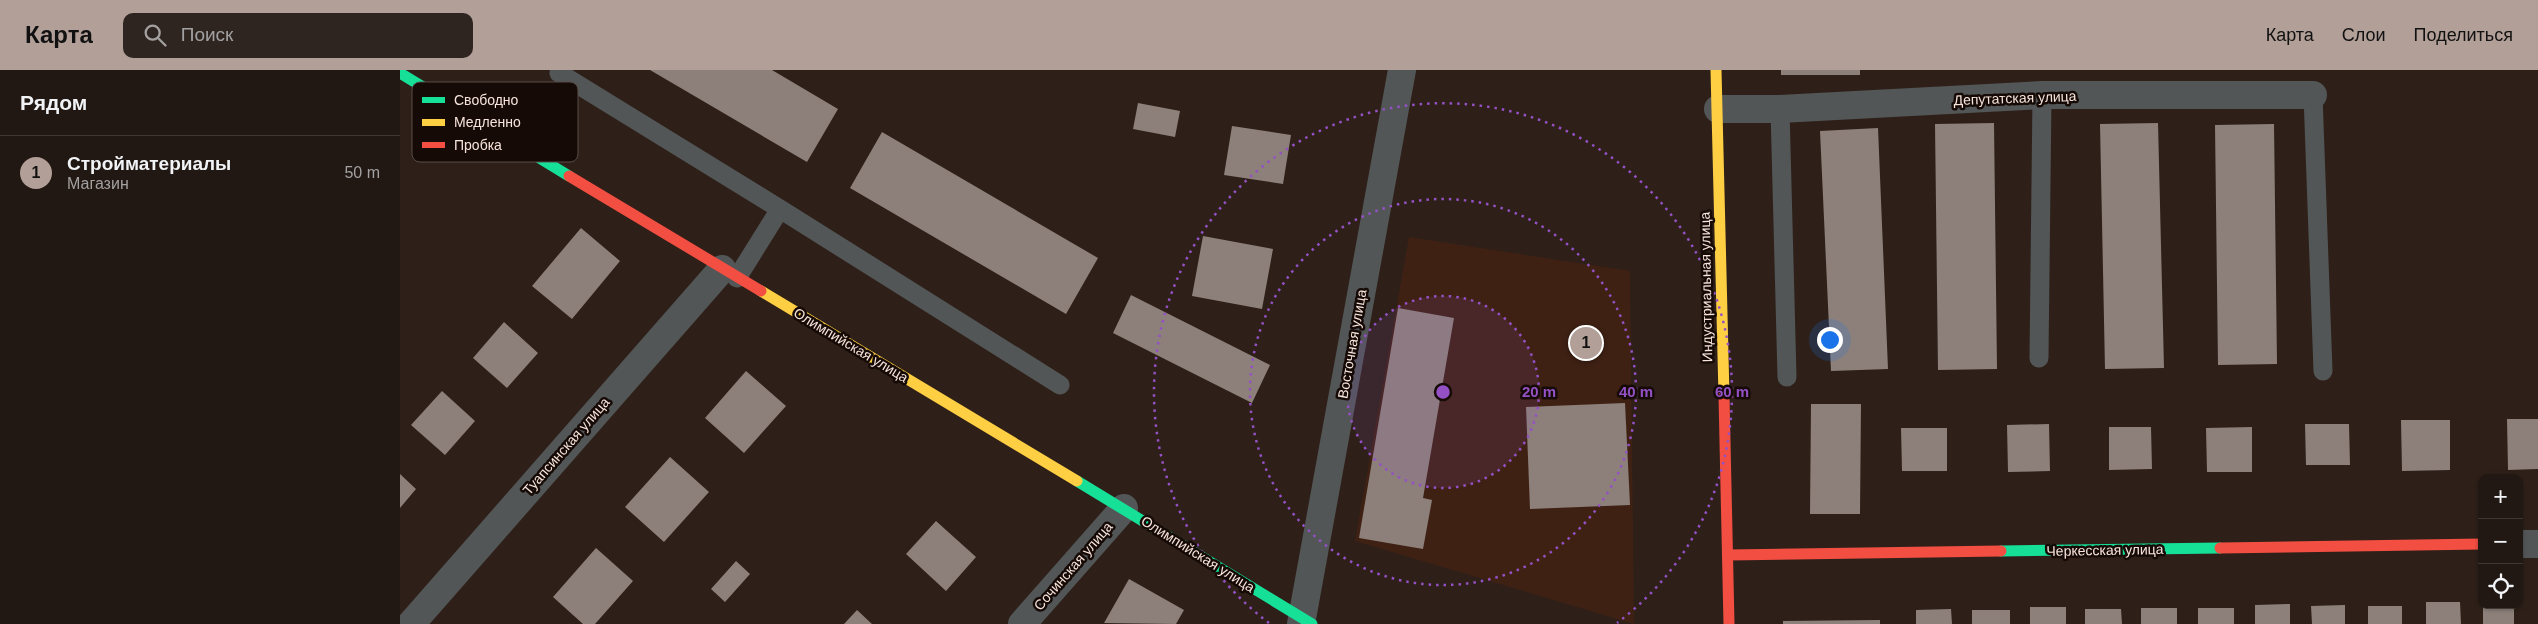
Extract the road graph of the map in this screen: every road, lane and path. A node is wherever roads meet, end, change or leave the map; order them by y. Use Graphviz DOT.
graph roads {
  1 [pos="1402,70"];
  2 [pos="1716,70"];
  3 [pos="400,73"];
  4 [pos="559,73"];
  5 [pos="415,82"];
  6 [pos="574,82"];
  7 [pos="578,85"];
  8 [pos="2042,95"];
  9 [pos="2313,95"];
  10 [pos="1780,109"];
  11 [pos="1718,110"];
  12 [pos="546,162"];
  13 [pos="780,209"];
  14 [pos="729,273"];
  15 [pos="2039,358"];
  16 [pos="2322,371"];
  17 [pos="1787,377"];
  18 [pos="1060,385"];
  19 [pos="1124,508"];
  20 [pos="2478,544"];
  21 [pos="2523,544"];
  22 [pos="2538,544"];
  23 [pos="1728,555"];
  24 [pos="1305,622"];
  25 [pos="411,624"];
  26 [pos="1022,624"];
  27 [pos="1729,624"];
  1 -- 24 [label="street, Восточная улица"];
  2 -- 11 [label="street, Индустриальная улица"];
  3 -- 5 [label="street, Олимпийская улица"];
  4 -- 6 [label="lane"];
  7 -- 13 [label="lane"];
  8 -- 9 [label="street, Депутатская улица"];
  8 -- 10 [label="street, Депутатская улица"];
  8 -- 15 [label="lane"];
  9 -- 16 [label="lane"];
  10 -- 11 [label="street, Депутатская улица"];
  10 -- 17 [label="lane"];
  11 -- 23 [label="street, Индустриальная улица"];
  12 -- 14 [label="street, Олимпийская улица"];
  13 -- 14 [label="lane"];
  13 -- 18 [label="lane"];
  14 -- 19 [label="street, Олимпийская улица"];
  14 -- 25 [label="street, Туапсинская улица"];
  19 -- 24 [label="street, Олимпийская улица"];
  19 -- 26 [label="street, Сочинская улица"];
  20 -- 23 [label="street, Черкесская улица"];
  21 -- 22 [label="street"];
  23 -- 27 [label="street, Индустриальная улица"];
}
